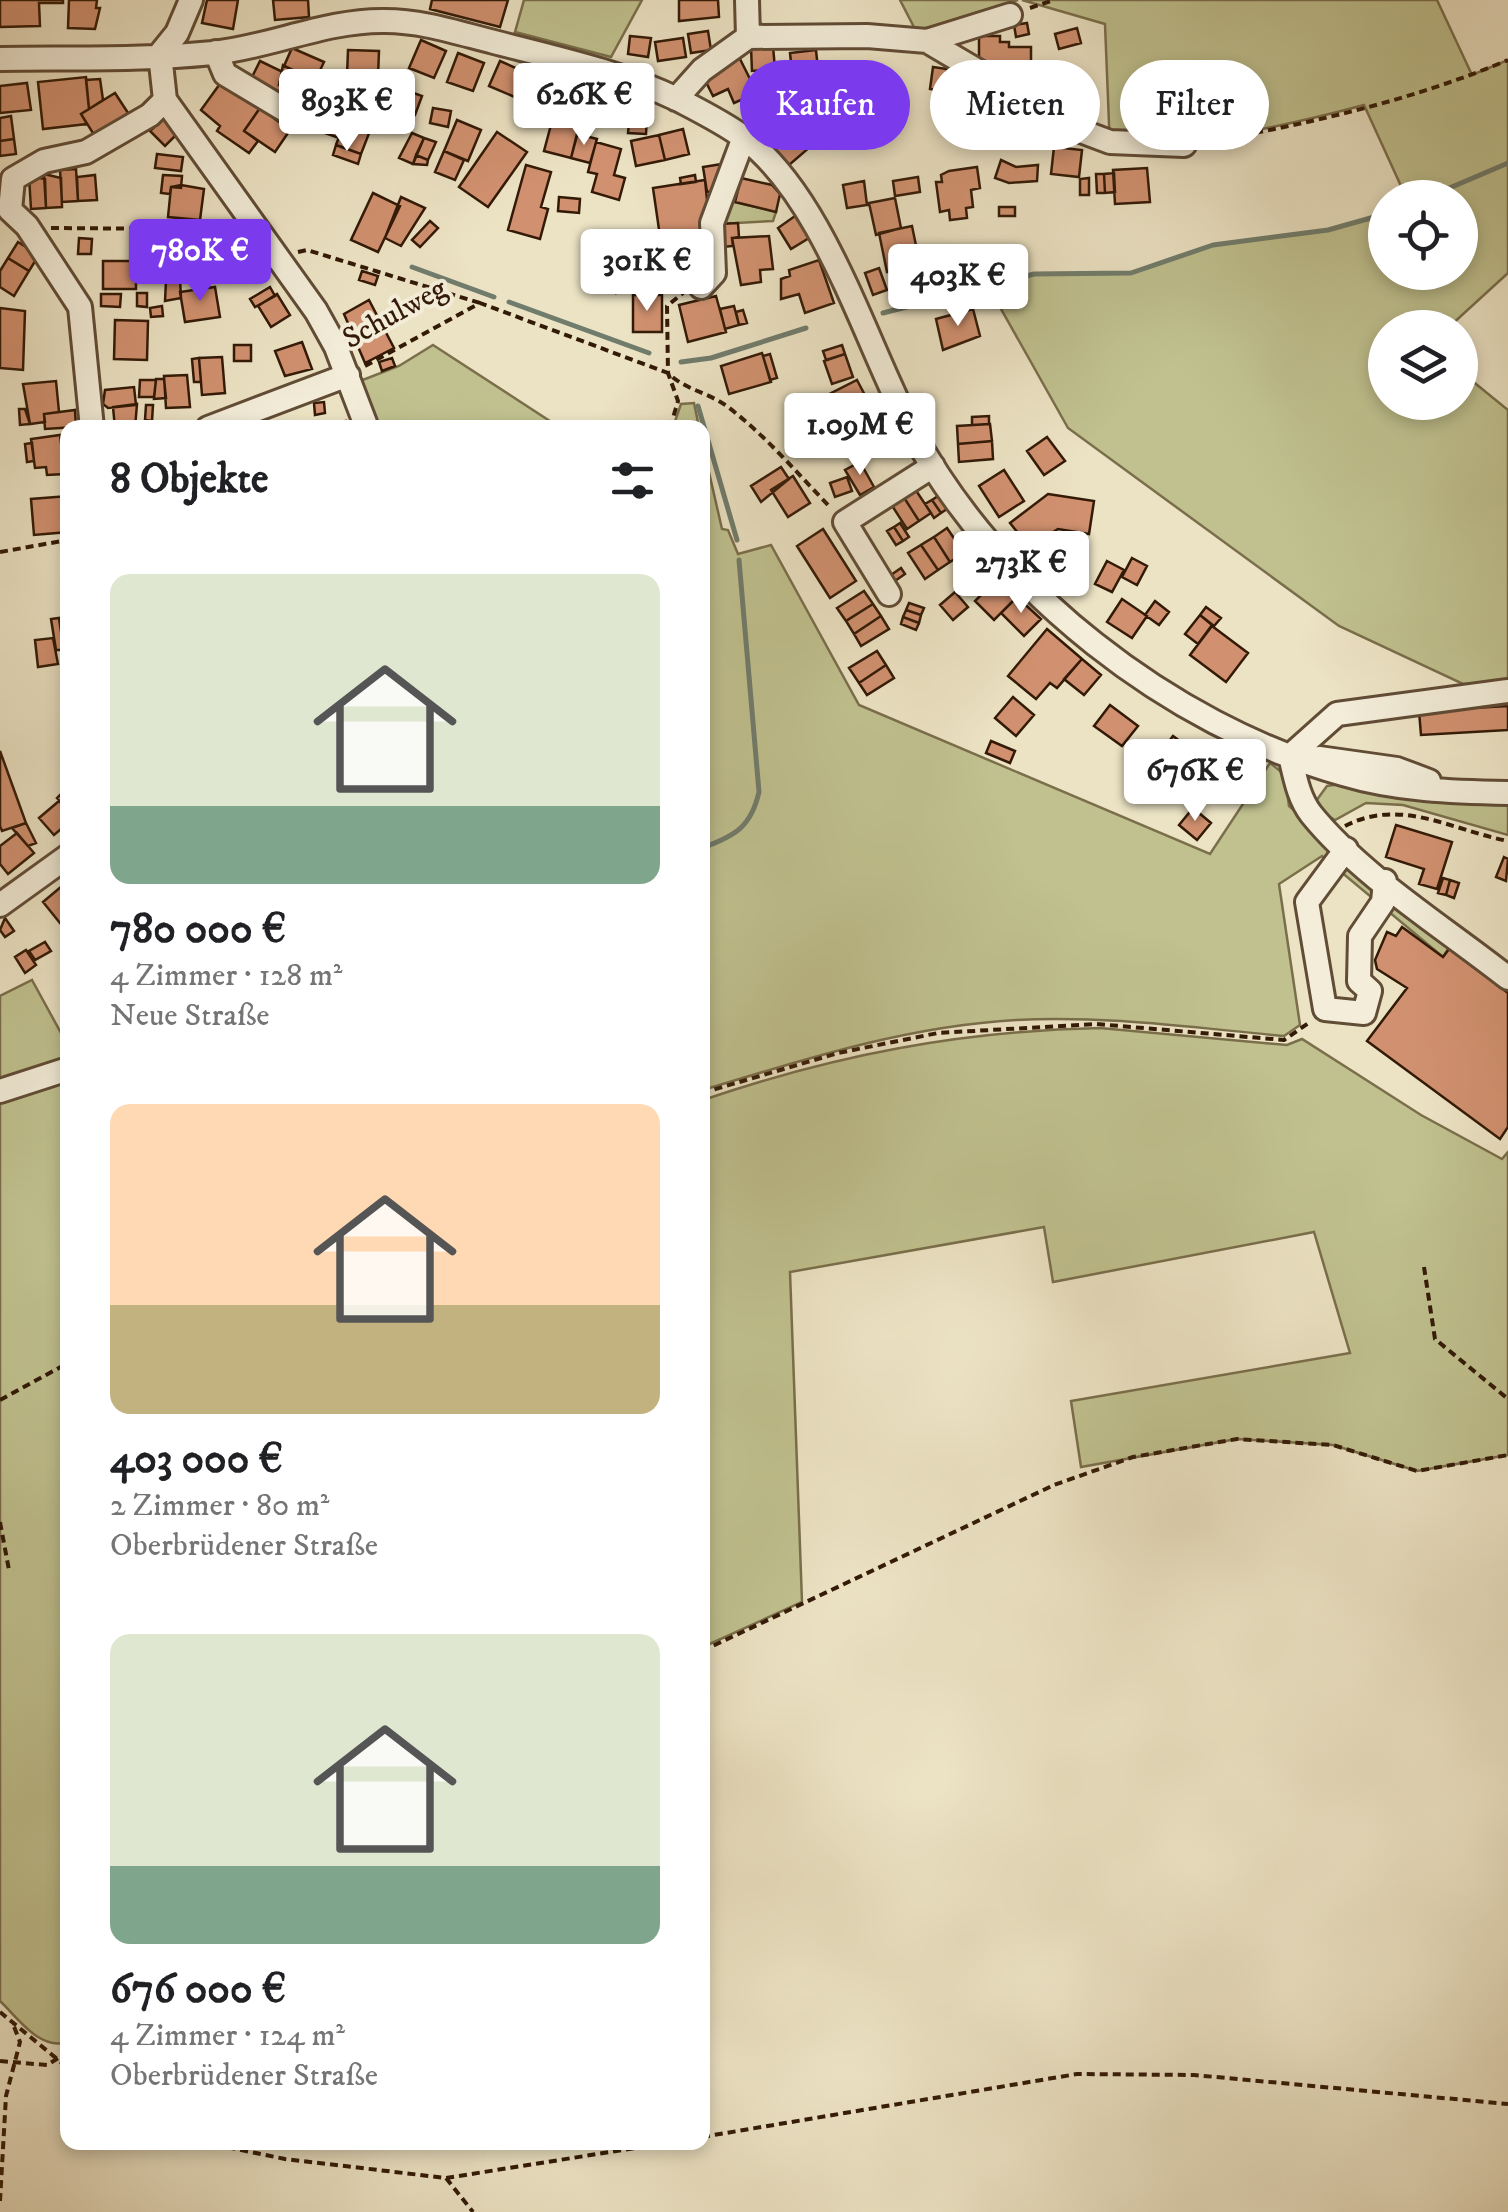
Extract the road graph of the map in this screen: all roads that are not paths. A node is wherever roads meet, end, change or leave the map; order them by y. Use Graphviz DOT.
graph roads {
  1 [pos="747,0"];
  2 [pos="187,1"];
  3 [pos="1010,15"];
  4 [pos="748,37"];
  5 [pos="927,41"];
  6 [pos="216,52"];
  7 [pos="160,54"];
  8 [pos="0,59"];
  9 [pos="676,98"];
  10 [pos="165,100"];
  11 [pos="295,116"];
  12 [pos="740,135"];
  13 [pos="1120,142"];
  14 [pos="740,148"];
  15 [pos="755,150"];
  16 [pos="12,219"];
  17 [pos="702,287"];
  18 [pos="348,375"];
  19 [pos="91,420"];
  20 [pos="229,420"];
  21 [pos="364,420"];
  22 [pos="933,466"];
  23 [pos="889,594"];
  24 [pos="1508,691"];
  25 [pos="1290,756"];
  26 [pos="1508,794"];
  27 [pos="1339,842"];
  28 [pos="60,862"];
  29 [pos="1386,881"];
  30 [pos="0,906"];
  31 [pos="1508,978"];
  32 [pos="60,1072"];
  33 [pos="0,1091"];
  1 -- 4 [label="street"];
  2 -- 7 [label="street"];
  3 -- 5 [label="street"];
  4 -- 5 [label="street"];
  4 -- 9 [label="street"];
  5 -- 13 [label="street"];
  6 -- 7 [label="street"];
  6 -- 9 [label="street"];
  6 -- 11 [label="street"];
  7 -- 8 [label="street"];
  7 -- 10 [label="street"];
  9 -- 12 [label="street"];
  10 -- 16 [label="street"];
  10 -- 18 [label="street"];
  14 -- 17 [label="street"];
  15 -- 22 [label="street"];
  16 -- 19 [label="street"];
  18 -- 20 [label="street, Schulweg"];
  18 -- 21 [label="street"];
  22 -- 23 [label="street"];
  22 -- 25 [label="street"];
  24 -- 25 [label="street"];
  25 -- 26 [label="street"];
  25 -- 27 [label="street"];
  27 -- 29 [label="street"];
  27 -- 29 [label="street"];
  28 -- 30 [label="street"];
  29 -- 31 [label="street"];
  32 -- 33 [label="street"];
}
